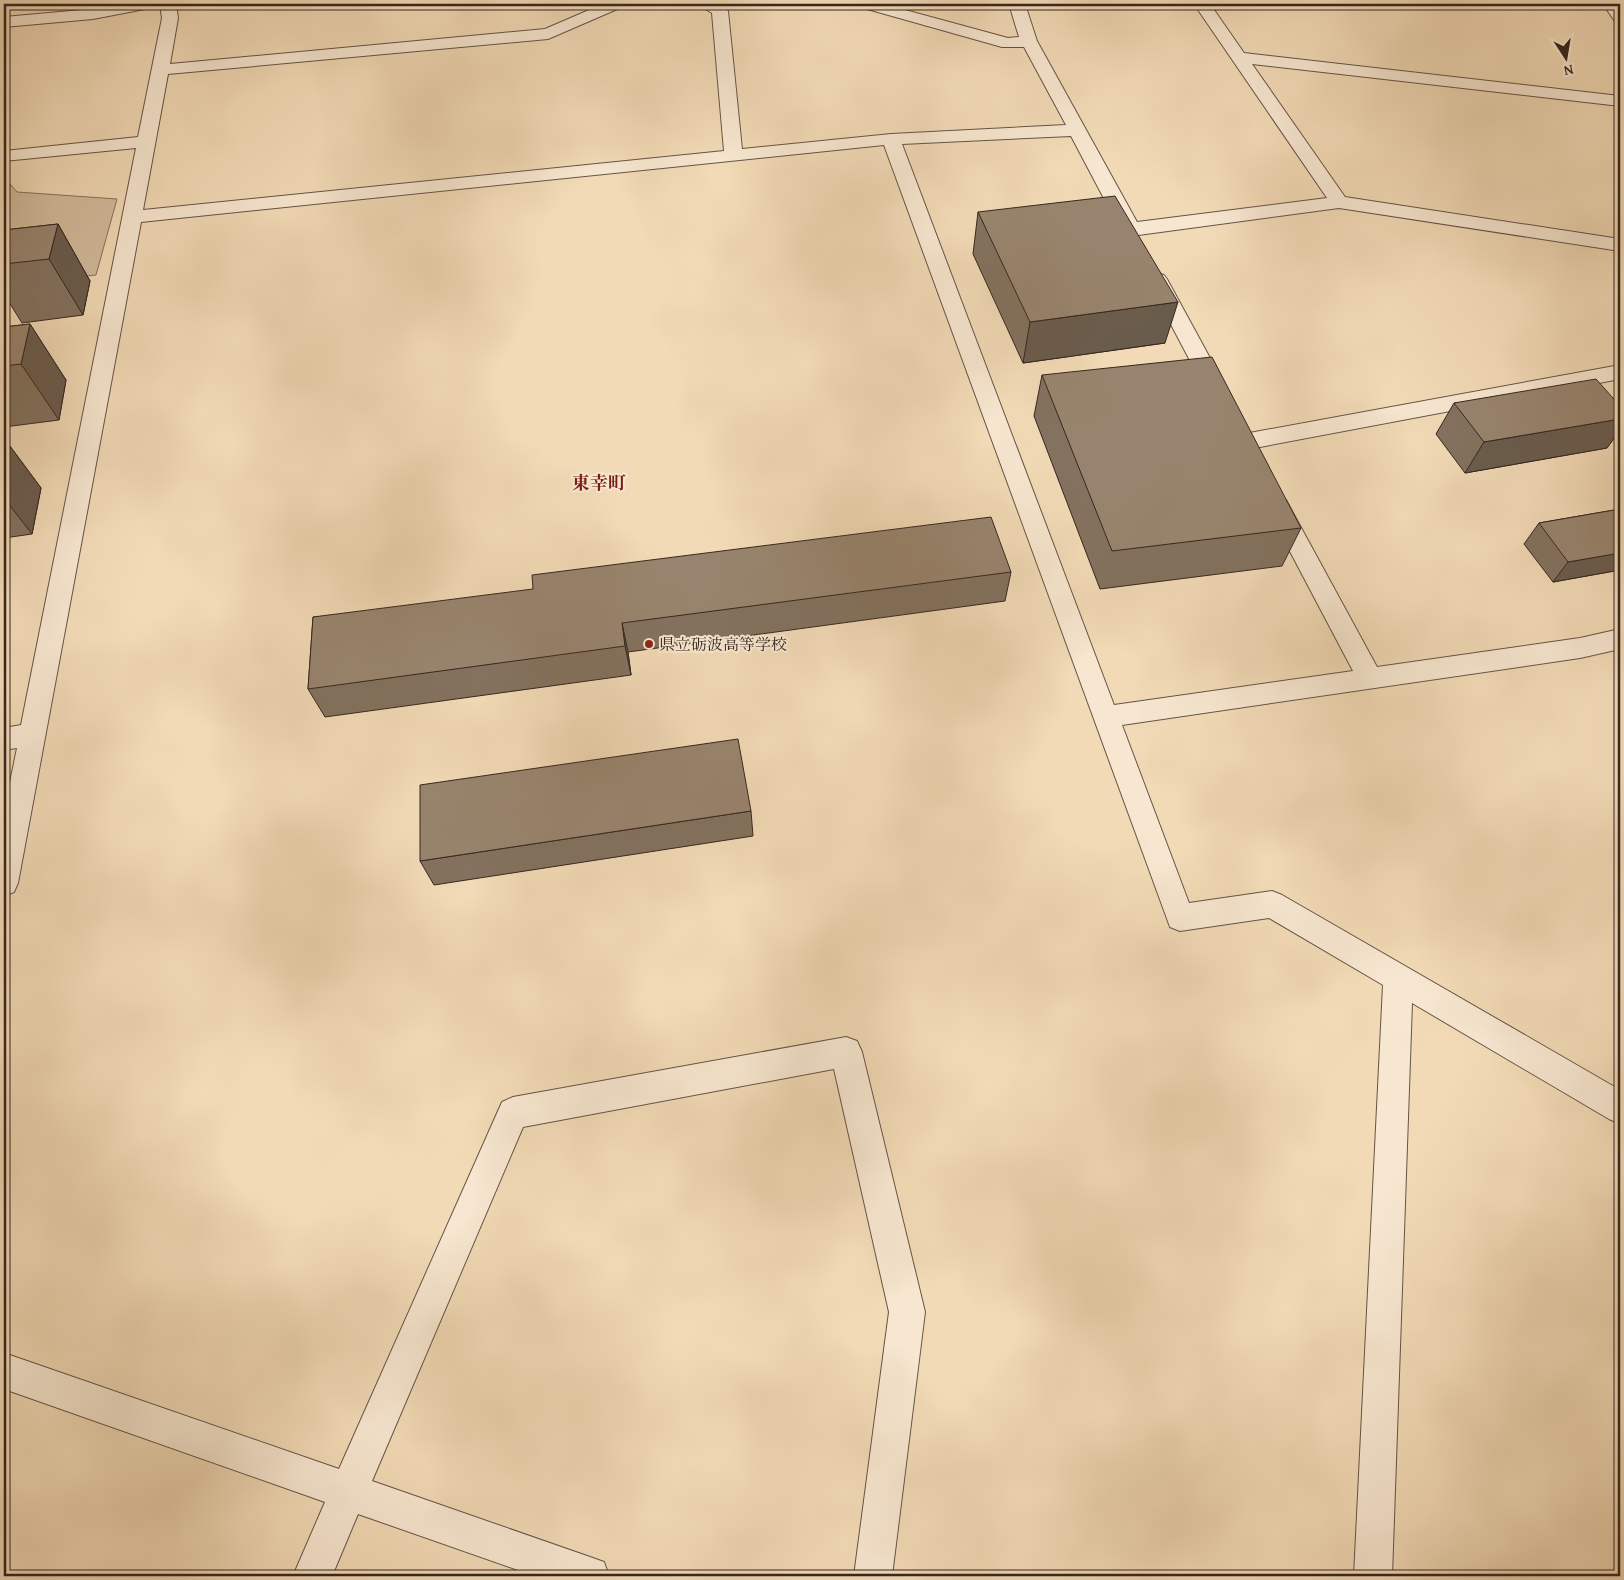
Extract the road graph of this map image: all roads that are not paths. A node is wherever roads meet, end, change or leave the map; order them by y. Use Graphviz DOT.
graph roads {
  1 [pos="145,4"];
  2 [pos="168,4"];
  3 [pos="616,4"];
  4 [pos="708,4"];
  5 [pos="866,4"];
  6 [pos="1017,4"];
  7 [pos="1202,4"];
  8 [pos="1610,4"];
  9 [pos="1620,17"];
  10 [pos="4,22"];
  11 [pos="1029,41"];
  12 [pos="1239,57"];
  13 [pos="160,70"];
  14 [pos="1620,101"];
  15 [pos="1077,130"];
  16 [pos="891,139"];
  17 [pos="146,142"];
  18 [pos="734,155"];
  19 [pos="4,156"];
  20 [pos="1339,202"];
  21 [pos="132,217"];
  22 [pos="1620,245"];
  23 [pos="1139,246"];
  24 [pos="1620,372"];
  25 [pos="1267,486"];
  26 [pos="1620,639"];
  27 [pos="1370,679"];
  28 [pos="1106,717"];
  29 [pos="32,734"];
  30 [pos="4,739"];
  31 [pos="4,883"];
  32 [pos="1398,977"];
  33 [pos="1620,1108"];
  34 [pos="4,1370"];
  35 [pos="349,1492"];
  36 [pos="312,1576"];
  37 [pos="590,1576"];
  38 [pos="873,1576"];
  39 [pos="1373,1576"];
  1 -- 10 [label="street"];
  2 -- 13 [label="street"];
  3 -- 13 [label="street"];
  4 -- 18 [label="street"];
  5 -- 11 [label="street"];
  6 -- 11 [label="street"];
  7 -- 12 [label="street"];
  8 -- 9 [label="street"];
  11 -- 15 [label="street"];
  12 -- 14 [label="street"];
  12 -- 20 [label="street"];
  13 -- 17 [label="street"];
  15 -- 16 [label="street"];
  15 -- 23 [label="street"];
  16 -- 18 [label="street"];
  16 -- 28 [label="street"];
  17 -- 19 [label="street"];
  17 -- 21 [label="street"];
  18 -- 21 [label="street"];
  20 -- 22 [label="street"];
  20 -- 23 [label="street"];
  21 -- 29 [label="street"];
  23 -- 24 [label="street"];
  25 -- 27 [label="street"];
  26 -- 27 [label="street"];
  27 -- 28 [label="street"];
  28 -- 32 [label="street"];
  29 -- 30 [label="street"];
  29 -- 31 [label="street"];
  32 -- 33 [label="street"];
  32 -- 39 [label="street"];
  34 -- 35 [label="street"];
  35 -- 36 [label="street"];
  35 -- 37 [label="street"];
  35 -- 38 [label="street"];
}
